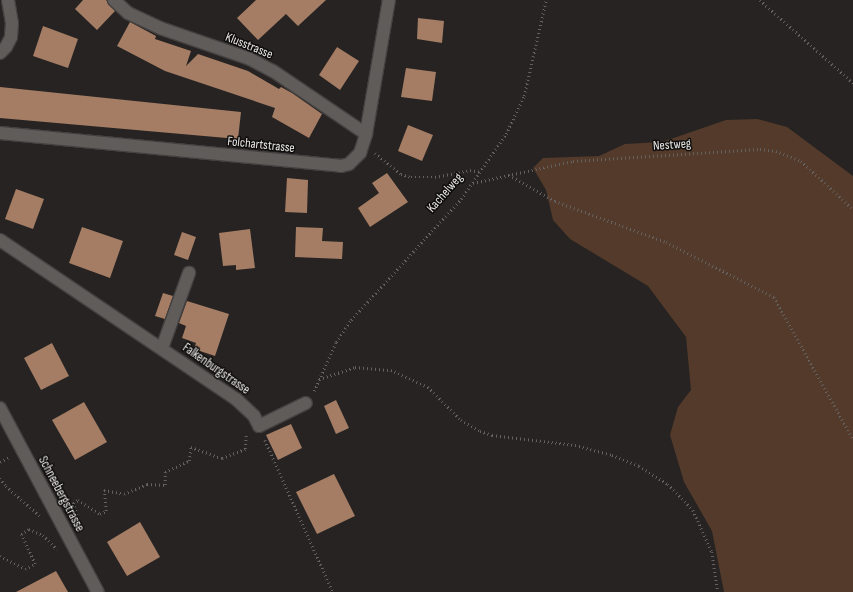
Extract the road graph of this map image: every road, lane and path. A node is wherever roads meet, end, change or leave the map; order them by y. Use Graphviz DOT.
graph roads {
  1 [pos="8,0"];
  2 [pos="114,0"];
  3 [pos="389,0"];
  4 [pos="546,0"];
  5 [pos="760,0"];
  6 [pos="0,53"];
  7 [pos="853,83"];
  8 [pos="0,133"];
  9 [pos="366,134"];
  10 [pos="373,151"];
  11 [pos="481,172"];
  12 [pos="509,175"];
  13 [pos="473,183"];
  14 [pos="853,209"];
  15 [pos="0,240"];
  16 [pos="189,273"];
  17 [pos="162,348"];
  18 [pos="306,403"];
  19 [pos="0,408"];
  20 [pos="259,426"];
  21 [pos="246,434"];
  22 [pos="853,438"];
  23 [pos="13,455"];
  24 [pos="0,462"];
  25 [pos="0,478"];
  26 [pos="76,512"];
  27 [pos="37,514"];
  28 [pos="55,547"];
  29 [pos="0,556"];
  30 [pos="98,592"];
  31 [pos="333,592"];
  32 [pos="718,592"];
  1 -- 6 [label="street"];
  2 -- 9 [label="street, Klusstrasse"];
  3 -- 9 [label="street, Folchartstrasse"];
  4 -- 11 [label="path, Kachelweg"];
  5 -- 7 [label="path"];
  8 -- 9 [label="street, Folchartstrasse"];
  10 -- 11 [label="path"];
  11 -- 13 [label="path, Kachelweg"];
  12 -- 13 [label="path, Nestweg"];
  12 -- 14 [label="path, Nestweg"];
  12 -- 22 [label="path"];
  13 -- 32 [label="path, Kachelweg"];
  15 -- 17 [label="street, Falkenburgstrasse"];
  16 -- 17 [label="street"];
  17 -- 20 [label="street, Falkenburgstrasse"];
  18 -- 20 [label="street"];
  19 -- 30 [label="street, Schneebergstrasse"];
  20 -- 31 [label="path"];
  21 -- 26 [label="path"];
  23 -- 24 [label="path"];
  25 -- 27 [label="path"];
  28 -- 29 [label="path"];
}
